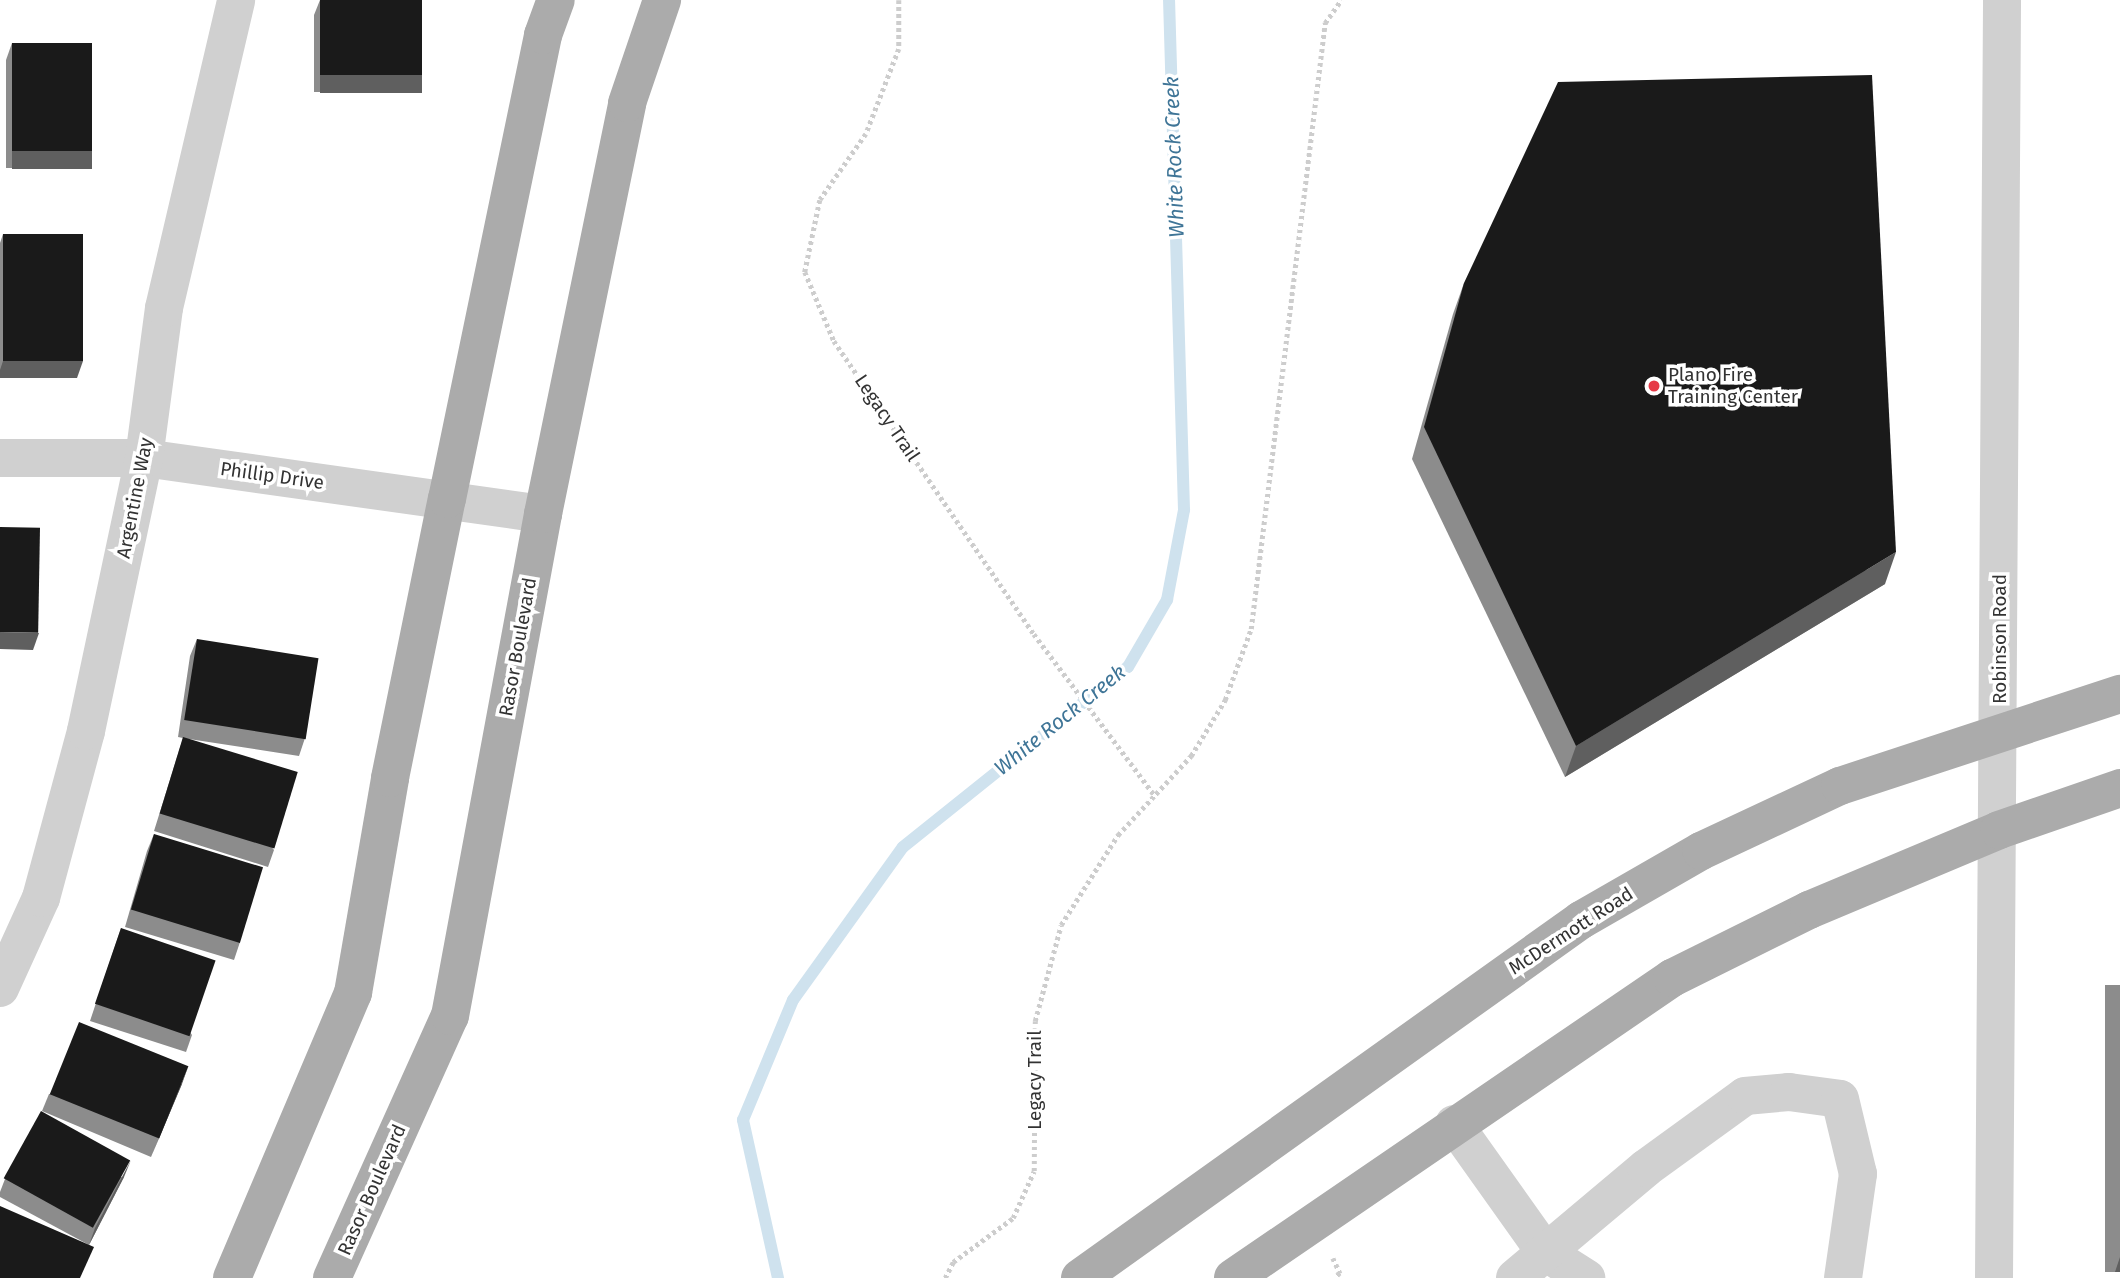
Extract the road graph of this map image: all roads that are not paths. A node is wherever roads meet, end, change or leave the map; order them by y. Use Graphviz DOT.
graph roads {
  1 [pos="556,0"];
  2 [pos="662,0"];
  3 [pos="2002,0"];
  4 [pos="226,3"];
  5 [pos="0,458"];
  6 [pos="144,458"];
  7 [pos="447,499"];
  8 [pos="543,514"];
  9 [pos="2120,694"];
  10 [pos="2000,731"];
  11 [pos="2120,788"];
  12 [pos="1999,830"];
  13 [pos="2,978"];
  14 [pos="1454,1124"];
  15 [pos="1545,1252"];
  16 [pos="232,1278"];
  17 [pos="332,1278"];
  18 [pos="1080,1278"];
  19 [pos="1233,1278"];
  20 [pos="1515,1278"];
  21 [pos="1586,1278"];
  22 [pos="1843,1278"];
  23 [pos="1994,1278"];
  1 -- 7 [label="main road"];
  2 -- 8 [label="main road, Rasor Boulevard"];
  3 -- 10 [label="street, Robinson Road"];
  4 -- 6 [label="street, Argentine Way"];
  5 -- 6 [label="street, Phillip Drive"];
  6 -- 7 [label="street, Phillip Drive"];
  6 -- 13 [label="street, Argentine Way"];
  7 -- 8 [label="street, Phillip Drive"];
  7 -- 16 [label="main road"];
  8 -- 17 [label="main road, Rasor Boulevard"];
  9 -- 10 [label="main road, McDermott Road"];
  10 -- 12 [label="street, Robinson Road"];
  10 -- 18 [label="main road, McDermott Road"];
  11 -- 12 [label="main road"];
  12 -- 14 [label="main road"];
  12 -- 23 [label="street, Robinson Road"];
  14 -- 15 [label="street"];
  14 -- 19 [label="main road"];
  15 -- 20 [label="street"];
  15 -- 21 [label="street"];
  15 -- 22 [label="street"];
}
